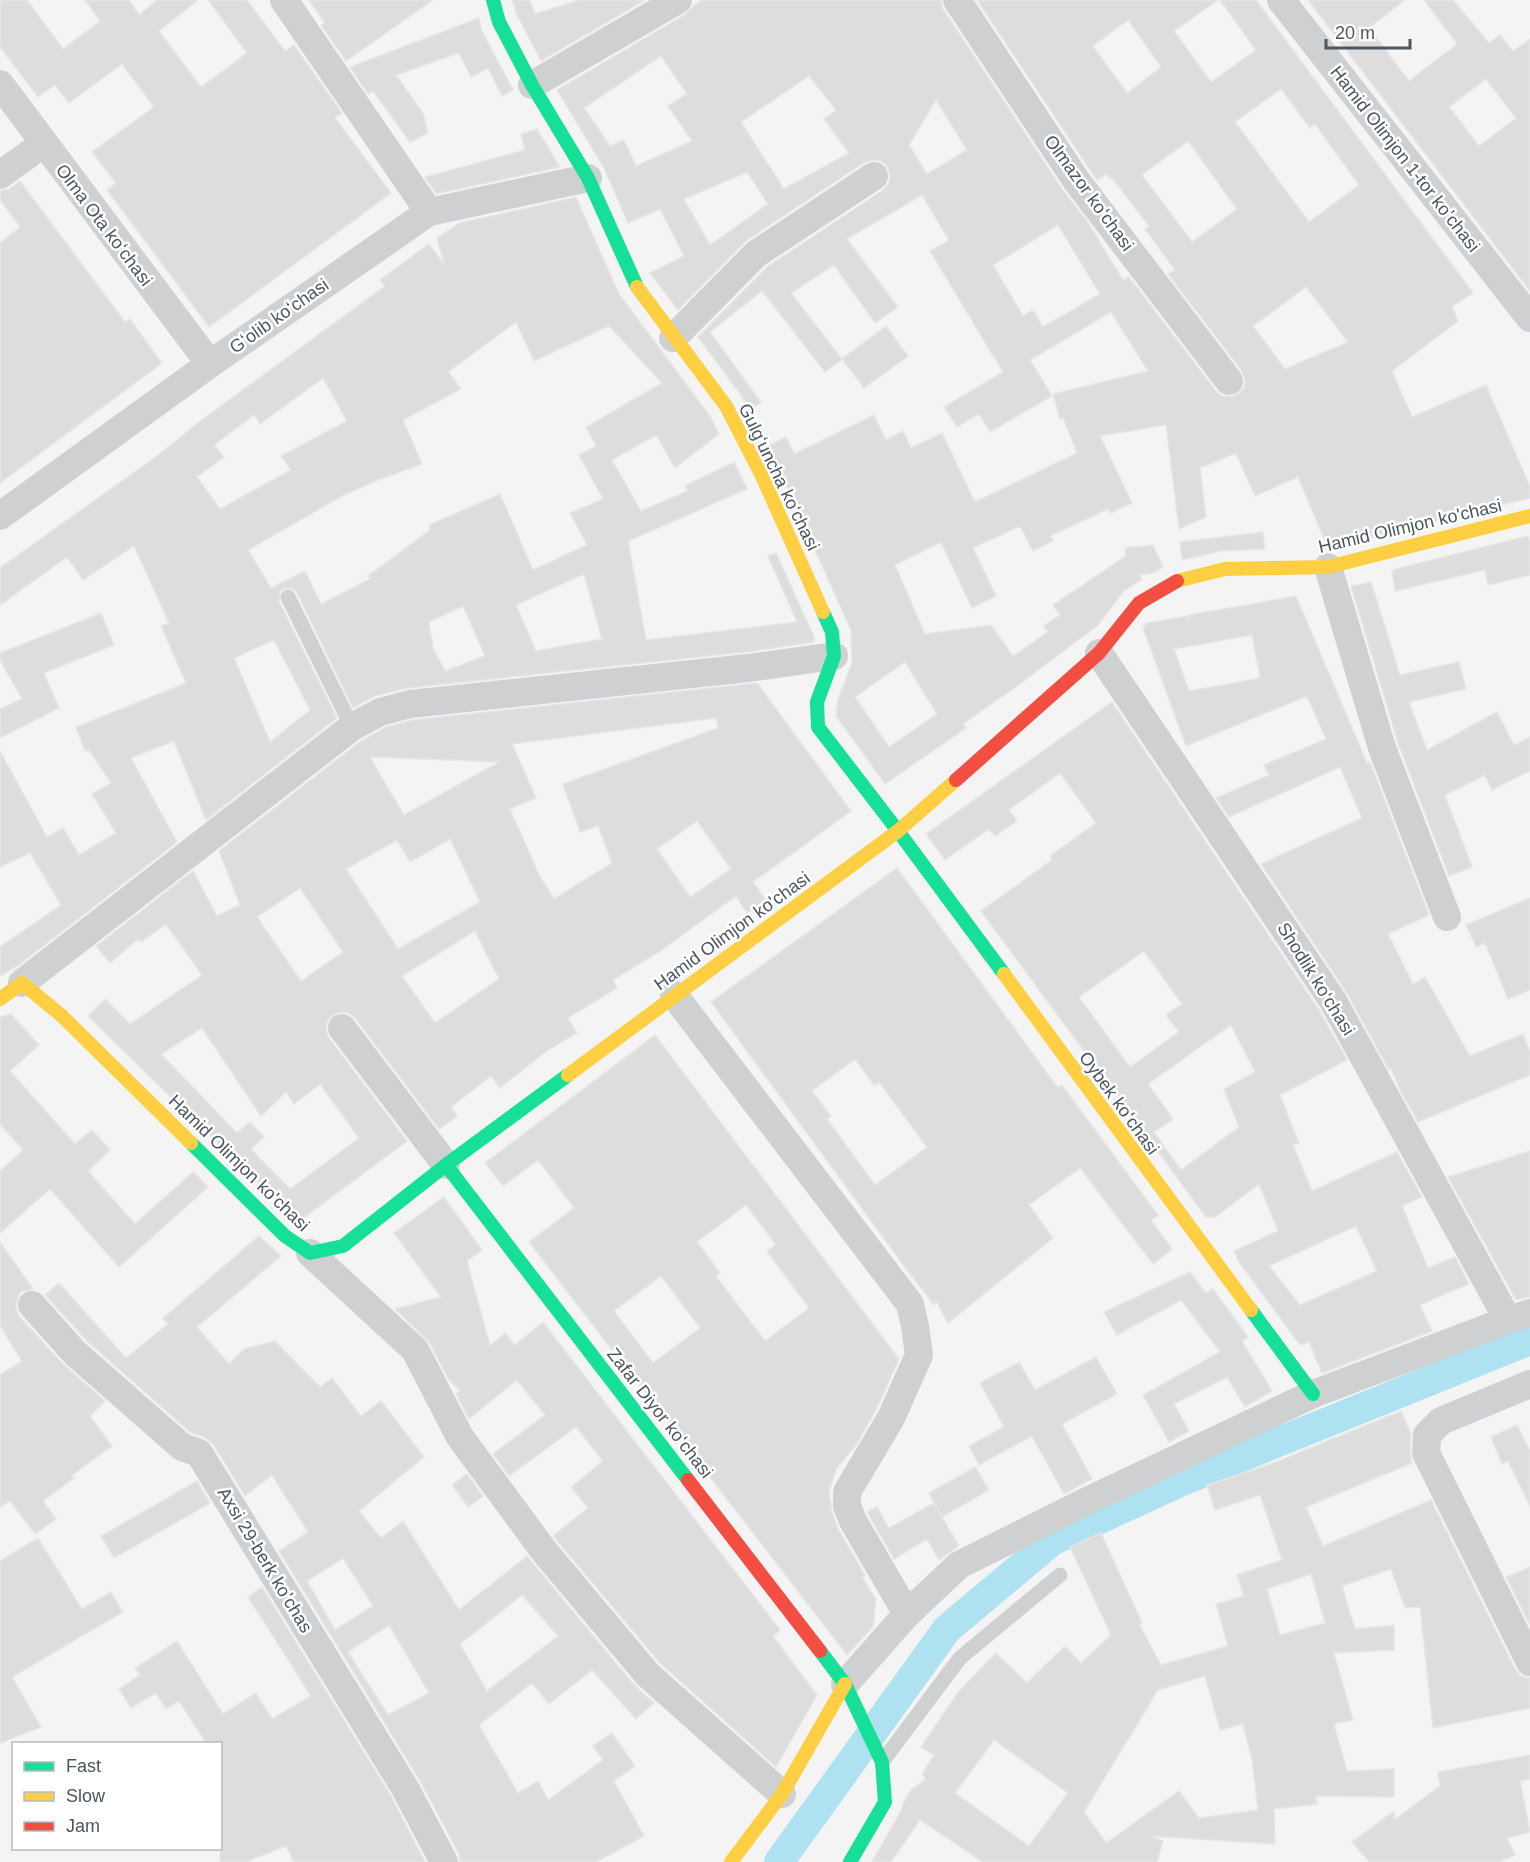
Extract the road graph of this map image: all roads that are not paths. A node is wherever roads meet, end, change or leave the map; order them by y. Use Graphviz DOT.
graph roads {
  1 [pos="284,0"];
  2 [pos="493,0"];
  3 [pos="678,0"];
  4 [pos="957,0"];
  5 [pos="1281,0"];
  6 [pos="0,84"];
  7 [pos="532,85"];
  8 [pos="43,144"];
  9 [pos="0,175"];
  10 [pos="874,176"];
  11 [pos="588,178"];
  12 [pos="429,212"];
  13 [pos="1530,318"];
  14 [pos="673,338"];
  15 [pos="210,364"];
  16 [pos="1229,381"];
  17 [pos="0,516"];
  18 [pos="1530,516"];
  19 [pos="1328,567"];
  20 [pos="288,597"];
  21 [pos="1099,653"];
  22 [pos="834,657"];
  23 [pos="352,727"];
  24 [pos="898,831"];
  25 [pos="1447,917"];
  26 [pos="11,991"];
  27 [pos="674,995"];
  28 [pos="342,1028"];
  29 [pos="446,1165"];
  30 [pos="310,1253"];
  31 [pos="32,1305"];
  32 [pos="1519,1317"];
  33 [pos="1530,1384"];
  34 [pos="1313,1394"];
  35 [pos="1060,1575"];
  36 [pos="907,1614"];
  37 [pos="1530,1662"];
  38 [pos="850,1694"];
  39 [pos="881,1760"];
  40 [pos="782,1794"];
  41 [pos="444,1862"];
  42 [pos="731,1862"];
  43 [pos="850,1862"];
  1 -- 12 [label="street"];
  2 -- 7 [label="street, Gulgʻuncha koʻchasi"];
  3 -- 7 [label="street"];
  4 -- 16 [label="street, Olmazor koʻchasi"];
  5 -- 13 [label="street, Hamid Olimjon 1-tor koʼchasi"];
  6 -- 8 [label="street, Olma Ota koʻchasi"];
  7 -- 11 [label="street, Gulgʻuncha koʻchasi"];
  8 -- 9 [label="street"];
  8 -- 15 [label="street, Olma Ota koʻchasi"];
  10 -- 14 [label="street"];
  11 -- 12 [label="street, Gʻolib koʻchasi"];
  11 -- 14 [label="street, Gulgʻuncha koʻchasi"];
  12 -- 15 [label="street, Gʻolib koʻchasi"];
  14 -- 22 [label="street, Gulgʻuncha koʻchasi"];
  15 -- 17 [label="street, Gʻolib koʻchasi"];
  18 -- 19 [label="street, Hamid Olimjon ko'chasi"];
  19 -- 21 [label="street, Hamid Olimjon ko'chasi"];
  19 -- 25 [label="street"];
  20 -- 23 [label="lane"];
  21 -- 24 [label="street, Hamid Olimjon ko'chasi"];
  21 -- 32 [label="street, Shodlik ko‘chasi"];
  22 -- 23 [label="street"];
  22 -- 24 [label="street, Gulgʻuncha koʻchasi"];
  23 -- 26 [label="street"];
  24 -- 27 [label="street, Hamid Olimjon ko'chasi"];
  24 -- 34 [label="street, Oybek koʻchasi"];
  26 -- 30 [label="street, Hamid Olimjon ko'chasi"];
  27 -- 29 [label="street, Hamid Olimjon ko'chasi"];
  27 -- 36 [label="street"];
  28 -- 29 [label="street"];
  29 -- 30 [label="street, Hamid Olimjon ko'chasi"];
  29 -- 38 [label="street, Zafar Diyor koʻchasi"];
  30 -- 40 [label="street"];
  31 -- 41 [label="street, Аxsi 29-berk koʼchas"];
  32 -- 34 [label="street"];
  33 -- 37 [label="street"];
  34 -- 36 [label="street"];
  35 -- 39 [label="lane"];
  36 -- 38 [label="street"];
  38 -- 39 [label="street, Zafar Diyor koʻchasi"];
  38 -- 40 [label="street"];
  39 -- 43 [label="street"];
  40 -- 42 [label="street"];
}
